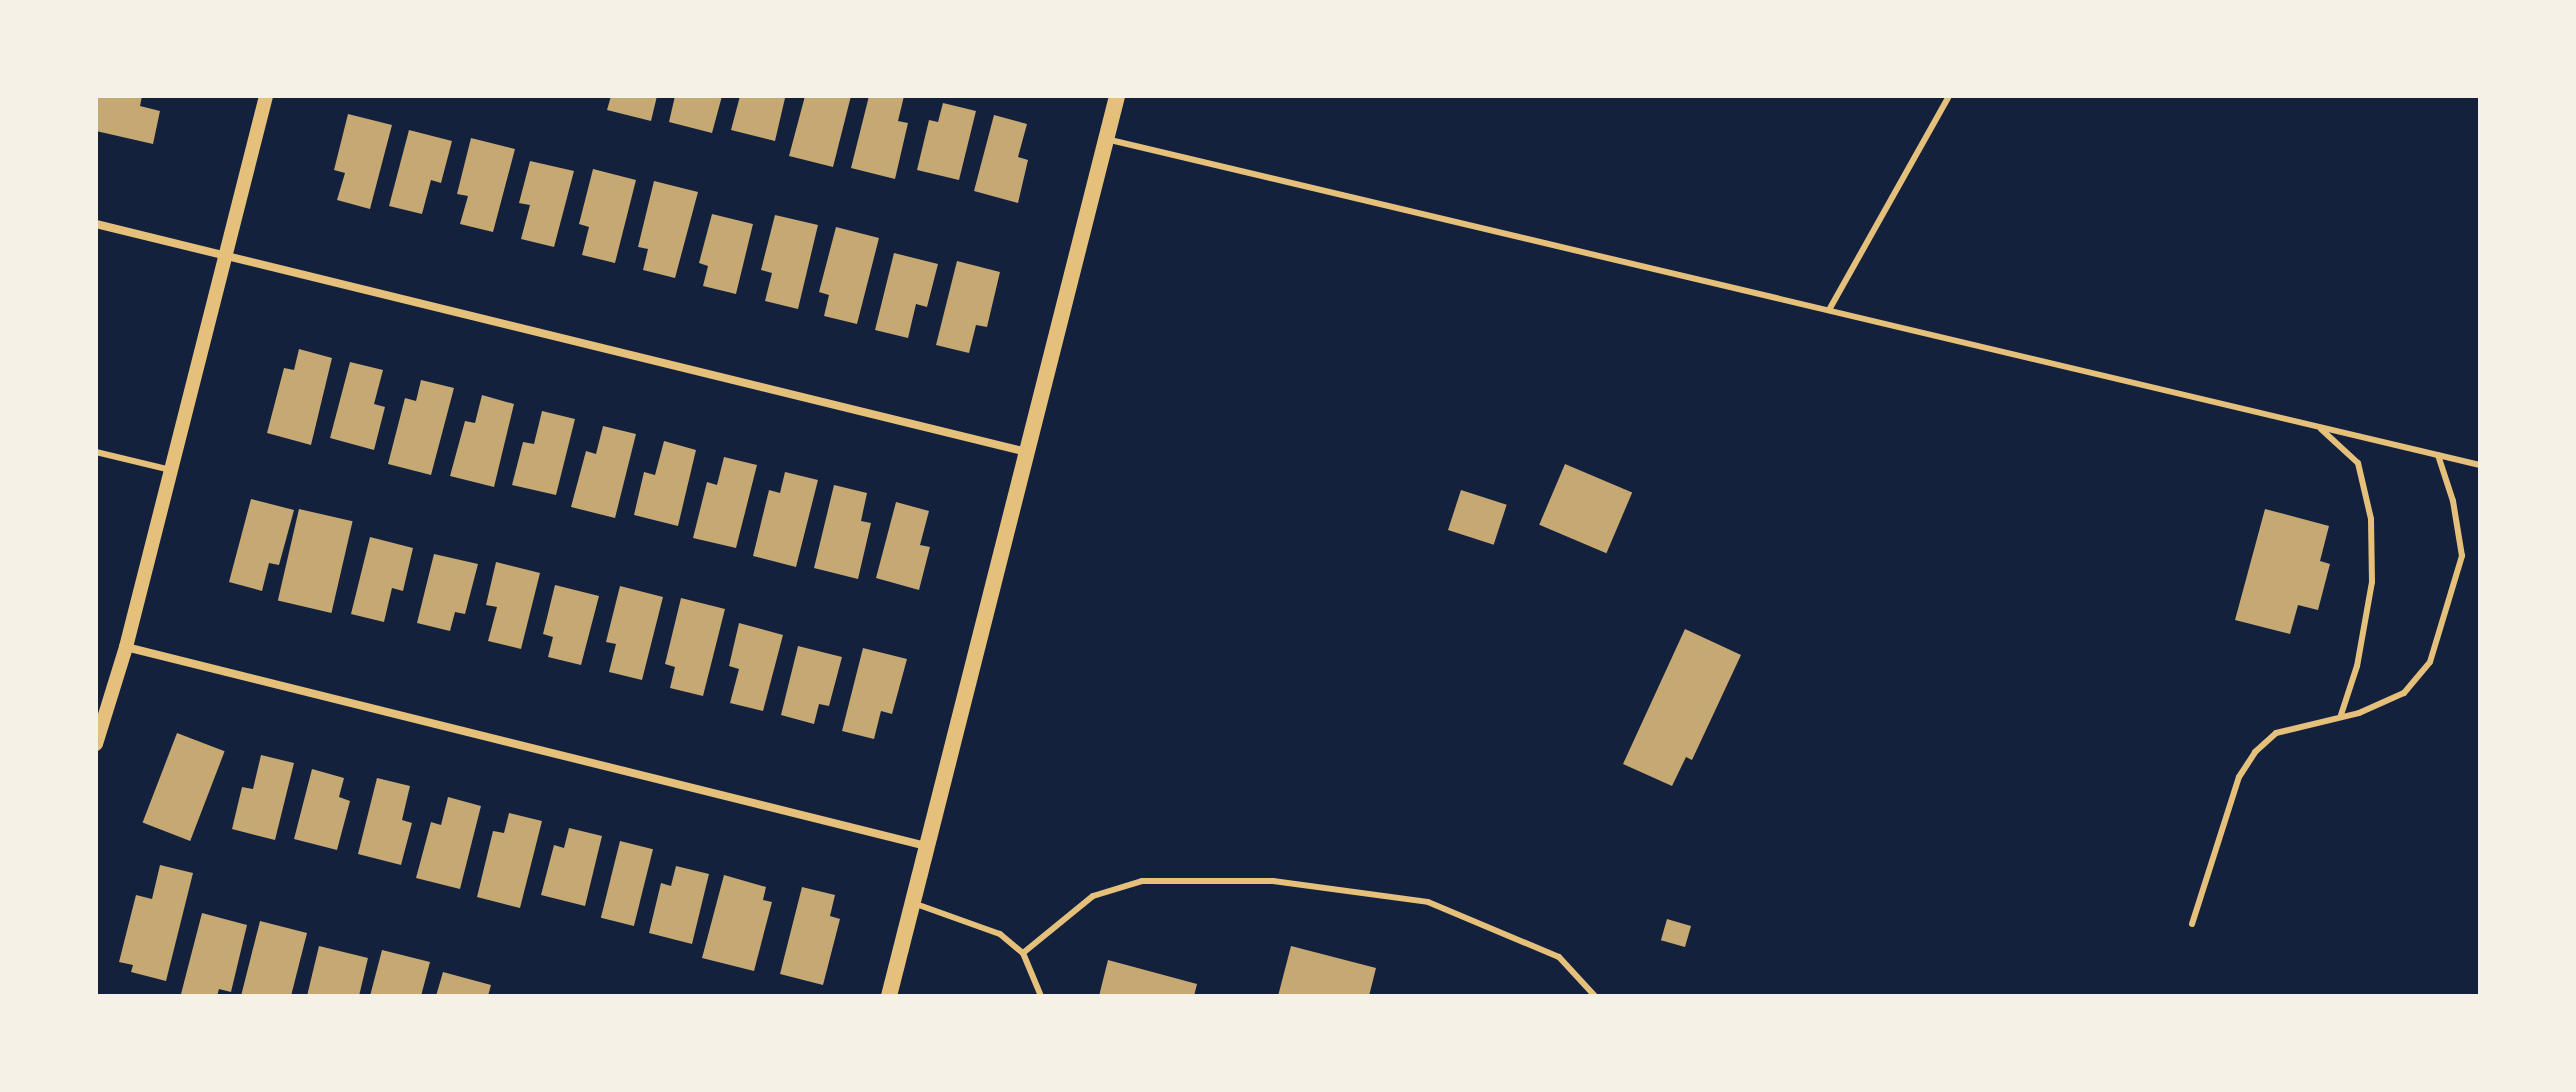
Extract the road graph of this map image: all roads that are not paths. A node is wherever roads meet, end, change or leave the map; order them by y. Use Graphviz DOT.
graph roads {
  1 [pos="266,96"];
  2 [pos="1117,96"];
  3 [pos="1949,96"];
  4 [pos="1106,139"];
  5 [pos="96,224"];
  6 [pos="225,255"];
  7 [pos="1829,310"];
  8 [pos="2318,426"];
  9 [pos="96,452"];
  10 [pos="1027,452"];
  11 [pos="2438,455"];
  12 [pos="2480,465"];
  13 [pos="171,470"];
  14 [pos="126,647"];
  15 [pos="2341,715"];
  16 [pos="96,744"];
  17 [pos="926,846"];
  18 [pos="912,903"];
  19 [pos="2192,924"];
  20 [pos="1023,953"];
  21 [pos="889,996"];
  22 [pos="1041,996"];
  23 [pos="1595,996"];
  1 -- 6 [label="street"];
  2 -- 4 [label="main road"];
  3 -- 7 [label="lane"];
  4 -- 7 [label="lane"];
  4 -- 10 [label="main road"];
  5 -- 6 [label="street"];
  6 -- 10 [label="street"];
  6 -- 13 [label="street"];
  7 -- 8 [label="lane"];
  8 -- 11 [label="lane"];
  8 -- 15 [label="lane"];
  9 -- 13 [label="lane"];
  10 -- 17 [label="main road"];
  11 -- 12 [label="lane"];
  11 -- 15 [label="lane"];
  13 -- 14 [label="street"];
  14 -- 16 [label="street"];
  14 -- 17 [label="street"];
  15 -- 19 [label="lane"];
  17 -- 18 [label="main road"];
  18 -- 20 [label="lane"];
  18 -- 21 [label="main road"];
  20 -- 22 [label="lane"];
  20 -- 23 [label="lane"];
}
